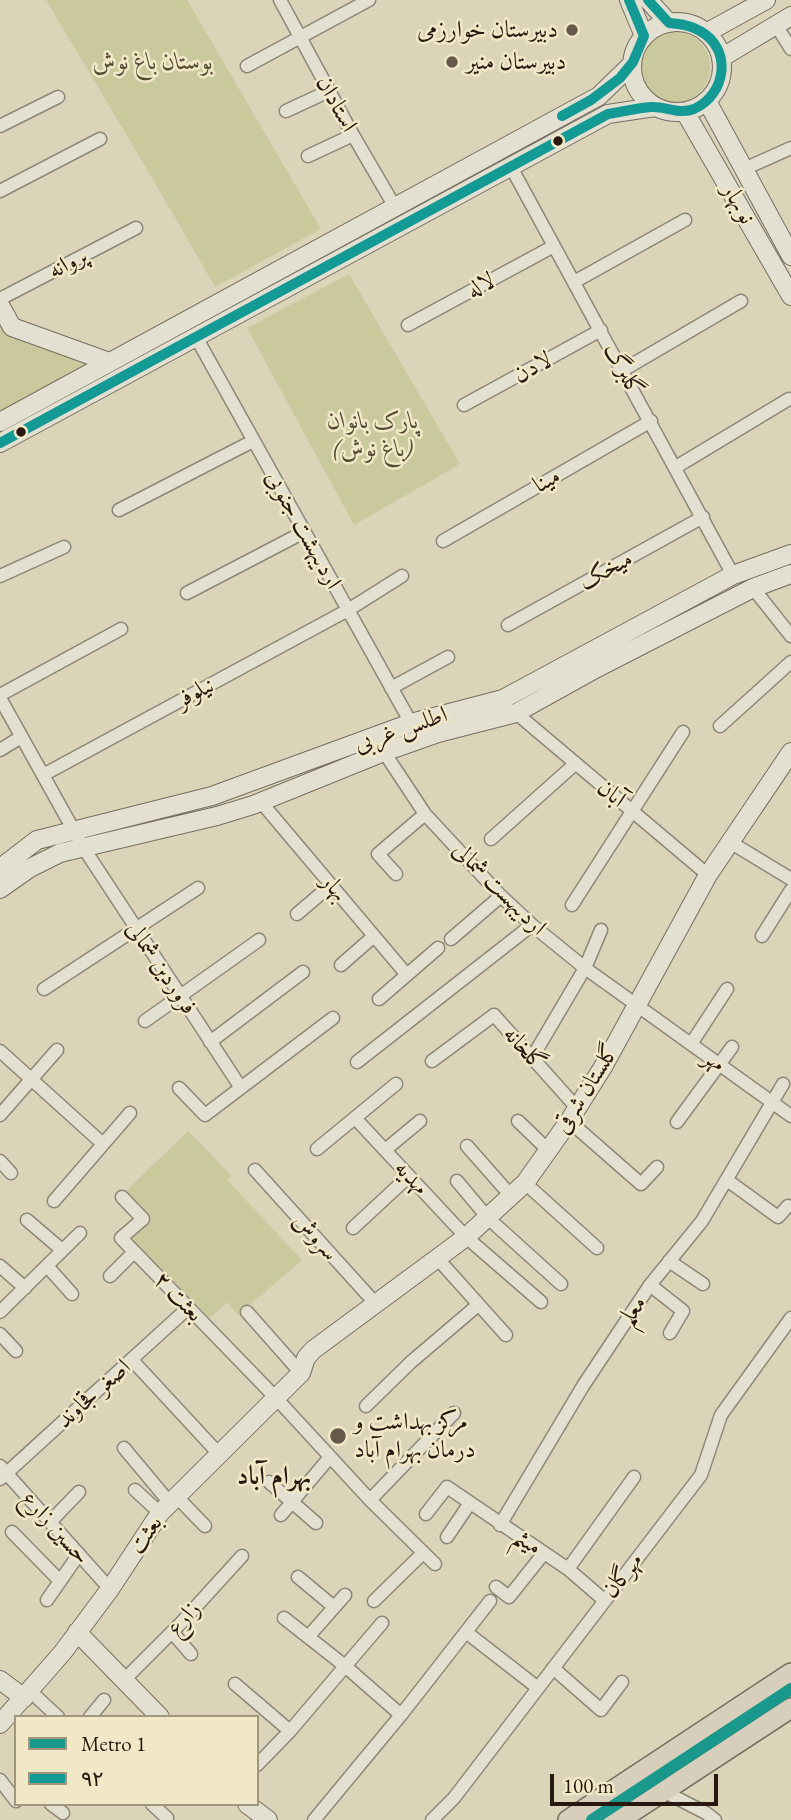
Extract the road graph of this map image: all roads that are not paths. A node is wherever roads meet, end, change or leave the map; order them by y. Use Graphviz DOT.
graph roads {
  1 [pos="280,0"];
  2 [pos="369,0"];
  3 [pos="629,0"];
  4 [pos="648,0"];
  5 [pos="766,0"];
  6 [pos="784,20"];
  7 [pos="669,23"];
  8 [pos="706,33"];
  9 [pos="300,37"];
  10 [pos="644,37"];
  11 [pos="791,49"];
  12 [pos="721,58"];
  13 [pos="632,64"];
  14 [pos="247,66"];
  15 [pos="329,90"];
  16 [pos="58,97"];
  17 [pos="707,101"];
  18 [pos="655,107"];
  19 [pos="286,111"];
  20 [pos="685,112"];
  21 [pos="0,126"];
  22 [pos="353,135"];
  23 [pos="100,139"];
  24 [pos="791,148"];
  25 [pos="308,156"];
  26 [pos="511,167"];
  27 [pos="744,169"];
  28 [pos="0,191"];
  29 [pos="395,207"];
  30 [pos="685,220"];
  31 [pos="136,228"];
  32 [pos="554,246"];
  33 [pos="791,256"];
  34 [pos="574,282"];
  35 [pos="791,296"];
  36 [pos="0,299"];
  37 [pos="741,301"];
  38 [pos="0,306"];
  39 [pos="408,326"];
  40 [pos="601,330"];
  41 [pos="195,337"];
  42 [pos="109,362"];
  43 [pos="623,370"];
  44 [pos="789,399"];
  45 [pos="464,405"];
  46 [pos="651,421"];
  47 [pos="0,422"];
  48 [pos="253,442"];
  49 [pos="0,443"];
  50 [pos="676,467"];
  51 [pos="119,510"];
  52 [pos="703,517"];
  53 [pos="304,532"];
  54 [pos="443,541"];
  55 [pos="64,547"];
  56 [pos="791,554"];
  57 [pos="791,574"];
  58 [pos="733,575"];
  59 [pos="0,576"];
  60 [pos="402,576"];
  61 [pos="753,587"];
  62 [pos="187,593"];
  63 [pos="348,610"];
  64 [pos="508,625"];
  65 [pos="121,629"];
  66 [pos="791,636"];
  67 [pos="449,657"];
  68 [pos="791,662"];
  69 [pos="391,688"];
  70 [pos="0,696"];
  71 [pos="516,713"];
  72 [pos="411,723"];
  73 [pos="720,726"];
  74 [pos="683,732"];
  75 [pos="21,737"];
  76 [pos="0,750"];
  77 [pos="384,752"];
  78 [pos="791,752"];
  79 [pos="575,764"];
  80 [pos="43,775"];
  81 [pos="261,802"];
  82 [pos="632,811"];
  83 [pos="425,814"];
  84 [pos="73,831"];
  85 [pos="491,839"];
  86 [pos="730,842"];
  87 [pos="83,847"];
  88 [pos="0,873"];
  89 [pos="396,874"];
  90 [pos="708,875"];
  91 [pos="791,879"];
  92 [pos="331,885"];
  93 [pos="198,888"];
  94 [pos="0,889"];
  95 [pos="791,890"];
  96 [pos="501,896"];
  97 [pos="572,905"];
  98 [pos="297,915"];
  99 [pos="532,925"];
  100 [pos="135,929"];
  101 [pos="601,930"];
  102 [pos="374,936"];
  103 [pos="762,936"];
  104 [pos="451,939"];
  105 [pos="259,940"];
  106 [pos="438,948"];
  107 [pos="341,965"];
  108 [pos="585,968"];
  109 [pos="303,972"];
  110 [pos="407,975"];
  111 [pos="44,989"];
  112 [pos="727,989"];
  113 [pos="180,997"];
  114 [pos="379,999"];
  115 [pos="637,1005"];
  116 [pos="333,1018"];
  117 [pos="145,1021"];
  118 [pos="211,1042"];
  119 [pos="691,1044"];
  120 [pos="732,1047"];
  121 [pos="57,1050"];
  122 [pos="0,1051"];
  123 [pos="533,1058"];
  124 [pos="432,1061"];
  125 [pos="357,1062"];
  126 [pos="719,1065"];
  127 [pos="31,1079"];
  128 [pos="396,1084"];
  129 [pos="783,1084"];
  130 [pos="178,1088"];
  131 [pos="241,1088"];
  132 [pos="771,1102"];
  133 [pos="130,1113"];
  134 [pos="0,1115"];
  135 [pos="573,1115"];
  136 [pos="791,1116"];
  137 [pos="355,1118"];
  138 [pos="420,1121"];
  139 [pos="518,1121"];
  140 [pos="677,1122"];
  141 [pos="103,1144"];
  142 [pos="467,1146"];
  143 [pos="317,1149"];
  144 [pos="385,1150"];
  145 [pos="548,1150"];
  146 [pos="0,1161"];
  147 [pos="657,1167"];
  148 [pos="255,1170"];
  149 [pos="11,1173"];
  150 [pos="409,1176"];
  151 [pos="727,1180"];
  152 [pos="457,1181"];
  153 [pos="525,1183"];
  154 [pos="122,1197"];
  155 [pos="512,1197"];
  156 [pos="54,1201"];
  157 [pos="788,1206"];
  158 [pos="488,1219"];
  159 [pos="26,1220"];
  160 [pos="353,1228"];
  161 [pos="80,1233"];
  162 [pos="466,1237"];
  163 [pos="597,1248"];
  164 [pos="62,1251"];
  165 [pos="134,1252"];
  166 [pos="437,1258"];
  167 [pos="669,1261"];
  168 [pos="0,1266"];
  169 [pos="47,1266"];
  170 [pos="110,1276"];
  171 [pos="561,1284"];
  172 [pos="703,1284"];
  173 [pos="650,1285"];
  174 [pos="25,1287"];
  175 [pos="72,1294"];
  176 [pos="541,1302"];
  177 [pos="376,1303"];
  178 [pos="478,1305"];
  179 [pos="188,1308"];
  180 [pos="0,1312"];
  181 [pos="247,1312"];
  182 [pos="791,1318"];
  183 [pos="670,1333"];
  184 [pos="0,1334"];
  185 [pos="506,1335"];
  186 [pos="16,1351"];
  187 [pos="131,1360"];
  188 [pos="304,1366"];
  189 [pos="276,1398"];
  190 [pos="366,1406"];
  191 [pos="454,1413"];
  192 [pos="124,1448"];
  193 [pos="219,1454"];
  194 [pos="330,1457"];
  195 [pos="2,1473"];
  196 [pos="634,1476"];
  197 [pos="269,1482"];
  198 [pos="135,1490"];
  199 [pos="79,1492"];
  200 [pos="370,1500"];
  201 [pos="292,1503"];
  202 [pos="470,1503"];
  203 [pos="169,1504"];
  204 [pos="426,1514"];
  205 [pos="281,1515"];
  206 [pos="50,1522"];
  207 [pos="316,1523"];
  208 [pos="500,1525"];
  209 [pos="205,1526"];
  210 [pos="12,1532"];
  211 [pos="447,1537"];
  212 [pos="423,1553"];
  213 [pos="544,1553"];
  214 [pos="79,1554"];
  215 [pos="242,1556"];
  216 [pos="435,1564"];
  217 [pos="568,1569"];
  218 [pos="298,1577"];
  219 [pos="60,1581"];
  220 [pos="496,1587"];
  221 [pos="110,1589"];
  222 [pos="345,1595"];
  223 [pos="47,1600"];
  224 [pos="604,1600"];
  225 [pos="374,1601"];
  226 [pos="491,1601"];
  227 [pos="334,1607"];
  228 [pos="284,1618"];
  229 [pos="382,1623"];
  230 [pos="78,1632"];
  231 [pos="173,1632"];
  232 [pos="466,1632"];
  233 [pos="308,1637"];
  234 [pos="191,1654"];
  235 [pos="345,1666"];
  236 [pos="553,1668"];
  237 [pos="791,1673"];
  238 [pos="0,1680"];
  239 [pos="124,1680"];
  240 [pos="622,1682"];
  241 [pos="235,1684"];
  242 [pos="538,1688"];
  243 [pos="27,1695"];
  244 [pos="104,1700"];
  245 [pos="791,1708"];
  246 [pos="55,1715"];
  247 [pos="92,1715"];
  248 [pos="158,1715"];
  249 [pos="401,1715"];
  250 [pos="0,1724"];
  251 [pos="290,1731"];
  252 [pos="699,1735"];
  253 [pos="259,1763"];
  254 [pos="0,1780"];
  255 [pos="658,1795"];
  256 [pos="14,1798"];
  257 [pos="54,1806"];
  258 [pos="154,1806"];
  259 [pos="250,1806"];
  260 [pos="597,1810"];
  261 [pos="63,1813"];
  262 [pos="166,1819"];
  263 [pos="268,1820"];
  264 [pos="314,1820"];
  265 [pos="432,1820"];
  266 [pos="568,1820"];
  267 [pos="620,1820"];
  268 [pos="715,1820"];
  1 -- 9 [label="street, استادان"];
  2 -- 9 [label="street"];
  3 -- 10 [label="street"];
  4 -- 7 [label="street"];
  5 -- 8 [label="street"];
  6 -- 11 [label="street"];
  6 -- 12 [label="street"];
  7 -- 8 [label="street"];
  7 -- 10 [label="street"];
  8 -- 12 [label="street"];
  9 -- 14 [label="street"];
  9 -- 15 [label="street, استادان"];
  10 -- 13 [label="street"];
  12 -- 17 [label="street"];
  13 -- 18 [label="street"];
  13 -- 29 [label="street"];
  15 -- 19 [label="street"];
  15 -- 22 [label="street, استادان"];
  16 -- 21 [label="street"];
  17 -- 20 [label="street"];
  17 -- 27 [label="street, نوبهار"];
  18 -- 20 [label="street"];
  18 -- 26 [label="street"];
  20 -- 35 [label="street, نوبهار"];
  22 -- 25 [label="street"];
  22 -- 29 [label="street, استادان"];
  23 -- 28 [label="street"];
  24 -- 27 [label="street"];
  26 -- 32 [label="street, گلبرگ"];
  26 -- 41 [label="street"];
  27 -- 33 [label="street, نوبهار"];
  29 -- 42 [label="street"];
  30 -- 34 [label="street"];
  31 -- 36 [label="street, پروانه"];
  32 -- 34 [label="street, گلبرگ"];
  32 -- 39 [label="street, لاله"];
  34 -- 40 [label="street, گلبرگ"];
  37 -- 43 [label="street"];
  38 -- 42 [label="street"];
  40 -- 43 [label="street, گلبرگ"];
  40 -- 45 [label="street, لادن"];
  41 -- 48 [label="street, اردیبهشت جنوبی"];
  41 -- 49 [label="street"];
  42 -- 47 [label="street"];
  43 -- 46 [label="street, گلبرگ"];
  44 -- 50 [label="street"];
  46 -- 50 [label="street, گلبرگ"];
  46 -- 54 [label="street, مینا"];
  48 -- 51 [label="street"];
  48 -- 53 [label="street, اردیبهشت جنوبی"];
  50 -- 52 [label="street, گلبرگ"];
  52 -- 58 [label="street, گلبرگ"];
  52 -- 64 [label="street, میخک"];
  53 -- 62 [label="street"];
  53 -- 63 [label="street, اردیبهشت جنوبی"];
  55 -- 59 [label="street"];
  56 -- 58 [label="street, اطلس غربی"];
  57 -- 61 [label="street, اطلس غربی"];
  58 -- 72 [label="street, اطلس غربی"];
  60 -- 63 [label="street, نیلوفر"];
  61 -- 66 [label="street"];
  61 -- 71 [label="street, اطلس غربی"];
  63 -- 69 [label="street, اردیبهشت جنوبی"];
  63 -- 80 [label="street, نیلوفر"];
  65 -- 70 [label="street"];
  67 -- 69 [label="street"];
  68 -- 73 [label="street"];
  69 -- 72 [label="street, اردیبهشت جنوبی"];
  70 -- 75 [label="street, فروردین شمالی"];
  71 -- 77 [label="street, اطلس غربی"];
  71 -- 79 [label="street, آبان"];
  72 -- 84 [label="street, اطلس غربی"];
  74 -- 82 [label="street"];
  75 -- 76 [label="street"];
  75 -- 80 [label="street, فروردین شمالی"];
  77 -- 81 [label="street, اطلس غربی"];
  77 -- 83 [label="street, اردیبهست شمالی"];
  78 -- 86 [label="street, گلستان شرقی"];
  79 -- 82 [label="street, آبان"];
  79 -- 85 [label="street"];
  80 -- 84 [label="street, فروردین شمالی"];
  81 -- 87 [label="street, اطلس غربی"];
  81 -- 92 [label="street, بهار"];
  82 -- 90 [label="street, آبان"];
  82 -- 97 [label="street"];
  83 -- 89 [label="street"];
  83 -- 96 [label="street, اردیبهست شمالی"];
  84 -- 87 [label="street, فروردین شمالی"];
  84 -- 88 [label="street, اطلس غربی"];
  86 -- 90 [label="street, گلستان شرقی"];
  86 -- 91 [label="street"];
  87 -- 94 [label="street, اطلس غربی"];
  87 -- 100 [label="street, فروردین شمالی"];
  90 -- 115 [label="street, گلستان شرقی"];
  92 -- 98 [label="street"];
  92 -- 102 [label="street, بهار"];
  93 -- 100 [label="street"];
  95 -- 103 [label="street"];
  96 -- 99 [label="street, اردیبهست شمالی"];
  96 -- 104 [label="street"];
  99 -- 108 [label="street, اردیبهست شمالی"];
  99 -- 125 [label="street"];
  100 -- 111 [label="street"];
  100 -- 113 [label="street, فروردین شمالی"];
  101 -- 108 [label="street"];
  102 -- 107 [label="street"];
  102 -- 110 [label="street, بهار"];
  105 -- 113 [label="street"];
  106 -- 110 [label="street"];
  108 -- 115 [label="street, اردیبهست شمالی"];
  108 -- 123 [label="street"];
  109 -- 118 [label="street"];
  110 -- 114 [label="street"];
  112 -- 119 [label="street"];
  113 -- 117 [label="street"];
  113 -- 118 [label="street, فروردین شمالی"];
  115 -- 119 [label="street, مهر"];
  115 -- 135 [label="street, گلستان شرقی"];
  116 -- 131 [label="street"];
  118 -- 131 [label="street, فروردین شمالی"];
  119 -- 126 [label="street, مهر"];
  120 -- 126 [label="street"];
  121 -- 127 [label="street"];
  122 -- 127 [label="street"];
  123 -- 124 [label="street, گلخانه"];
  123 -- 135 [label="street, گلخانه"];
  126 -- 132 [label="street, مهر"];
  126 -- 140 [label="street"];
  127 -- 134 [label="street"];
  127 -- 141 [label="street"];
  128 -- 137 [label="street"];
  129 -- 132 [label="street, معلم"];
  130 -- 131 [label="street"];
  132 -- 136 [label="street, مهر"];
  132 -- 151 [label="street, معلم"];
  133 -- 141 [label="street"];
  135 -- 145 [label="street, گلستان شرقی"];
  135 -- 147 [label="street, گلخانه"];
  137 -- 143 [label="street"];
  137 -- 144 [label="street, مهدیه"];
  138 -- 144 [label="street"];
  139 -- 145 [label="street"];
  141 -- 156 [label="street"];
  142 -- 155 [label="street"];
  144 -- 150 [label="street, مهدیه"];
  145 -- 153 [label="street, گلستان شرقی"];
  146 -- 149 [label="street"];
  148 -- 177 [label="street, سروش"];
  150 -- 160 [label="street"];
  150 -- 162 [label="street, مهدیه"];
  151 -- 157 [label="street"];
  151 -- 167 [label="street, معلم"];
  152 -- 158 [label="street"];
  153 -- 155 [label="street, گلستان شرقی"];
  153 -- 163 [label="street"];
  154 -- 165 [label="street, بعثت ۲"];
  155 -- 158 [label="street, گلستان شرقی"];
  158 -- 162 [label="street, گلستان شرقی"];
  158 -- 171 [label="street"];
  159 -- 164 [label="street"];
  161 -- 164 [label="street"];
  162 -- 166 [label="street, گلستان شرقی"];
  162 -- 176 [label="street"];
  164 -- 169 [label="street"];
  165 -- 170 [label="street"];
  165 -- 179 [label="street, بعثت ۲"];
  166 -- 177 [label="street, گلستان شرقی"];
  166 -- 178 [label="street"];
  167 -- 172 [label="street"];
  167 -- 173 [label="street, معلم"];
  168 -- 174 [label="street"];
  169 -- 174 [label="street"];
  169 -- 175 [label="street"];
  173 -- 183 [label="street"];
  173 -- 208 [label="street, معلم"];
  174 -- 180 [label="street"];
  177 -- 188 [label="street, گلستان شرقی"];
  178 -- 185 [label="street"];
  178 -- 190 [label="street"];
  179 -- 187 [label="street, اصغر قجاوند"];
  179 -- 189 [label="street, بعثت ۲"];
  181 -- 188 [label="street"];
  182 -- 224 [label="street, مهرگان"];
  184 -- 186 [label="street"];
  187 -- 193 [label="street"];
  187 -- 195 [label="street, اصغر قجاوند"];
  188 -- 189 [label="street, بعثت"];
  189 -- 193 [label="street, بعثت"];
  189 -- 194 [label="street, بعثت ۲"];
  191 -- 200 [label="street"];
  192 -- 203 [label="street"];
  193 -- 203 [label="street, بعثت"];
  194 -- 200 [label="street, بعثت ۲"];
  194 -- 201 [label="street"];
  195 -- 206 [label="street, حسین زارع"];
  196 -- 217 [label="street"];
  197 -- 201 [label="street"];
  198 -- 203 [label="street"];
  199 -- 206 [label="street"];
  200 -- 212 [label="street, بعثت ۲"];
  201 -- 205 [label="street"];
  201 -- 207 [label="street"];
  202 -- 204 [label="street, میثم"];
  202 -- 208 [label="street, میثم"];
  202 -- 211 [label="street"];
  203 -- 209 [label="street"];
  203 -- 221 [label="street, بعثت"];
  206 -- 214 [label="street, حسین زارع"];
  208 -- 213 [label="street, میثم"];
  210 -- 219 [label="street"];
  212 -- 216 [label="street, بعثت ۲"];
  212 -- 225 [label="street"];
  213 -- 217 [label="street, میثم"];
  213 -- 220 [label="street"];
  214 -- 219 [label="street"];
  214 -- 221 [label="street, حسین زارع"];
  215 -- 231 [label="street, زارع"];
  217 -- 224 [label="street, میثم"];
  218 -- 227 [label="street"];
  219 -- 223 [label="street"];
  221 -- 230 [label="street, بعثت"];
  222 -- 227 [label="street"];
  224 -- 236 [label="street, مهرگان"];
  226 -- 232 [label="street"];
  227 -- 233 [label="street"];
  228 -- 233 [label="street"];
  229 -- 235 [label="street"];
  230 -- 239 [label="street"];
  230 -- 243 [label="street, بعثت"];
  231 -- 234 [label="street"];
  231 -- 239 [label="street, زارع"];
  232 -- 242 [label="street"];
  232 -- 249 [label="street"];
  233 -- 235 [label="street"];
  235 -- 249 [label="street"];
  235 -- 251 [label="street"];
  236 -- 240 [label="street"];
  236 -- 242 [label="street, مهرگان"];
  237 -- 252 [label="main road"];
  238 -- 243 [label="street"];
  239 -- 248 [label="street"];
  241 -- 251 [label="street"];
  242 -- 265 [label="street, مهرگان"];
  243 -- 246 [label="street"];
  243 -- 250 [label="street, بعثت"];
  244 -- 247 [label="street"];
  245 -- 255 [label="main road"];
  249 -- 264 [label="street"];
  251 -- 253 [label="street"];
  252 -- 255 [label="main road"];
  252 -- 260 [label="main road"];
  254 -- 256 [label="street"];
  255 -- 267 [label="main road"];
  255 -- 268 [label="street"];
  257 -- 261 [label="street"];
  258 -- 262 [label="street"];
  259 -- 263 [label="street"];
  260 -- 266 [label="main road"];
}
